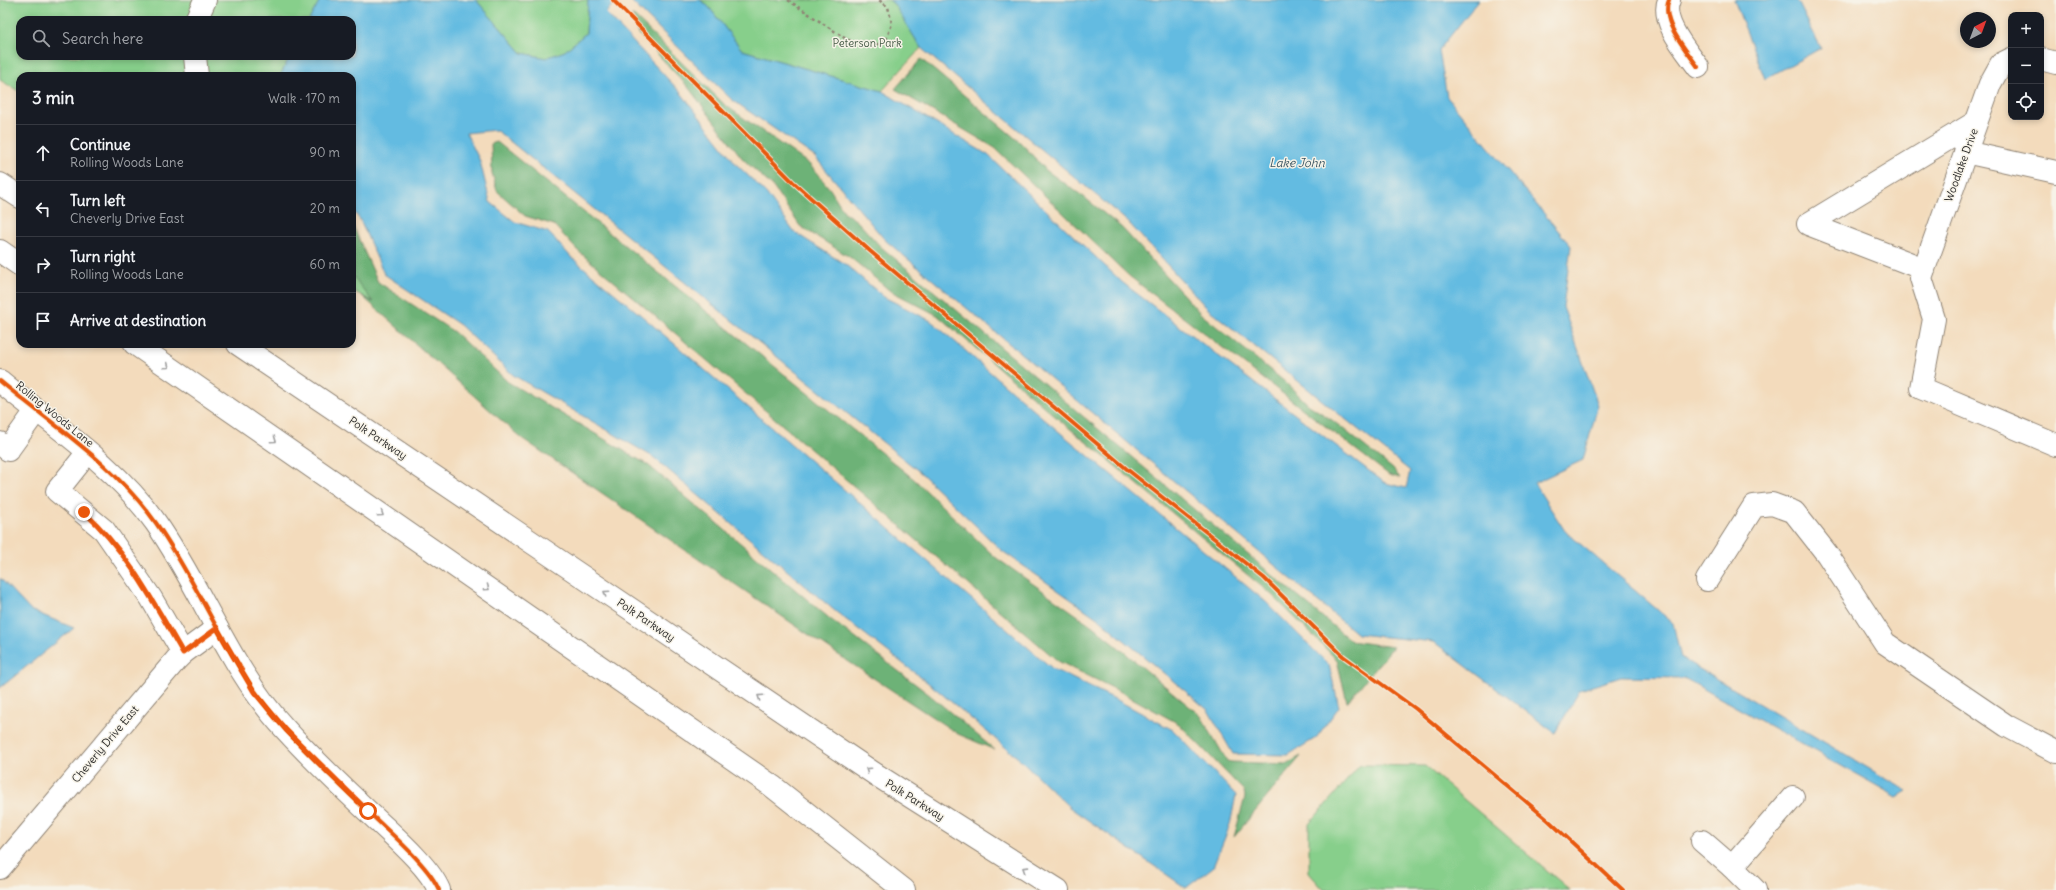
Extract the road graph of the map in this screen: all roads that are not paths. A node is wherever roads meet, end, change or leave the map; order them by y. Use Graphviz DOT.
graph roads {
  1 [pos="205,0"];
  2 [pos="1669,0"];
  3 [pos="198,16"];
  4 [pos="196,60"];
  5 [pos="2008,60"];
  6 [pos="2044,60"];
  7 [pos="2056,63"];
  8 [pos="1698,66"];
  9 [pos="197,72"];
  10 [pos="1976,122"];
  11 [pos="1965,152"];
  12 [pos="2056,172"];
  13 [pos="0,184"];
  14 [pos="16,194"];
  15 [pos="0,251"];
  16 [pos="16,262"];
  17 [pos="1922,274"];
  18 [pos="141,348"];
  19 [pos="244,348"];
  20 [pos="0,381"];
  21 [pos="36,411"];
  22 [pos="0,443"];
  23 [pos="2056,445"];
  24 [pos="88,452"];
  25 [pos="1707,580"];
  26 [pos="217,628"];
  27 [pos="183,653"];
  28 [pos="2056,752"];
  29 [pos="1793,796"];
  30 [pos="1702,841"];
  31 [pos="1732,867"];
  32 [pos="0,868"];
  33 [pos="439,890"];
  34 [pos="904,890"];
  35 [pos="1058,890"];
  36 [pos="1755,890"];
  1 -- 3 [label="main road"];
  2 -- 8 [label="main road"];
  4 -- 9 [label="main road"];
  5 -- 10 [label="main road, Woodlake Drive"];
  6 -- 7 [label="main road"];
  10 -- 11 [label="main road, Woodlake Drive"];
  10 -- 17 [label="main road"];
  11 -- 12 [label="main road"];
  11 -- 17 [label="main road, Woodlake Drive"];
  13 -- 14 [label="main road"];
  15 -- 16 [label="main road"];
  17 -- 23 [label="main road"];
  18 -- 34 [label="main road, one-way"];
  35 -- 19 [label="main road, Polk Parkway, one-way"];
  20 -- 21 [label="main road, Rolling Woods Lane"];
  21 -- 22 [label="main road, Rolling Woods Lane"];
  21 -- 24 [label="main road, Rolling Woods Lane"];
  24 -- 26 [label="main road, Rolling Woods Lane"];
  24 -- 27 [label="main road, Rolling Woods Lane"];
  25 -- 28 [label="main road"];
  26 -- 27 [label="main road, Cheverly Drive East"];
  26 -- 33 [label="main road, Rolling Woods Lane"];
  27 -- 32 [label="main road, Cheverly Drive East"];
  29 -- 31 [label="main road"];
  30 -- 31 [label="main road"];
  31 -- 36 [label="main road"];
}
